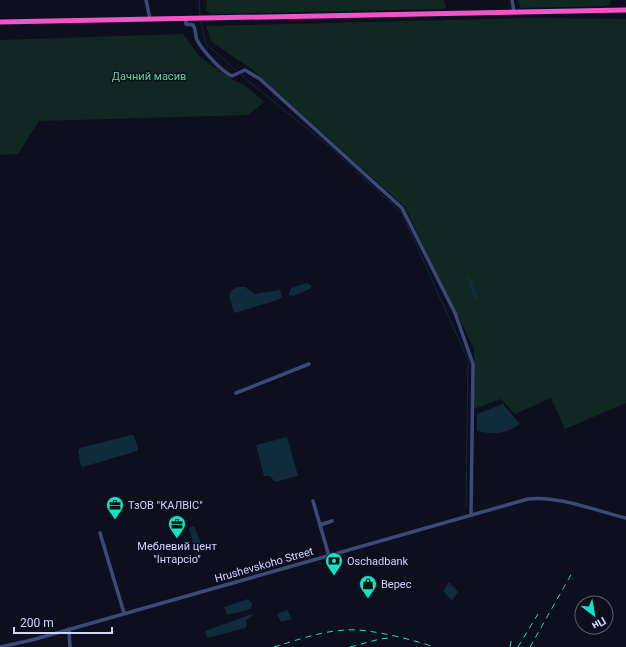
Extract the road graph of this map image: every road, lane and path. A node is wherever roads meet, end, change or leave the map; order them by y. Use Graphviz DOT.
graph roads {
  1 [pos="146,0"];
  2 [pos="512,0"];
  3 [pos="626,10"];
  4 [pos="514,12"];
  5 [pos="186,18"];
  6 [pos="150,19"];
  7 [pos="0,22"];
  8 [pos="308,364"];
  9 [pos="236,393"];
  10 [pos="313,501"];
  11 [pos="471,515"];
  12 [pos="626,518"];
  13 [pos="332,521"];
  14 [pos="320,525"];
  15 [pos="100,534"];
  16 [pos="329,556"];
  17 [pos="124,613"];
  18 [pos="69,629"];
  19 [pos="0,647"];
  20 [pos="70,647"];
  1 -- 6 [label="street"];
  2 -- 4 [label="street"];
  3 -- 4 [label="highway"];
  4 -- 5 [label="highway"];
  5 -- 6 [label="highway"];
  5 -- 11 [label="street"];
  6 -- 7 [label="highway"];
  8 -- 9 [label="street"];
  10 -- 14 [label="street"];
  11 -- 12 [label="street, Hrushevskoho Street"];
  11 -- 16 [label="street, Hrushevskoho Street"];
  13 -- 14 [label="street"];
  14 -- 16 [label="street"];
  15 -- 17 [label="street"];
  16 -- 17 [label="street, Hrushevskoho Street"];
  17 -- 18 [label="street, Hrushevskoho Street"];
  18 -- 19 [label="street, Hrushevskoho Street"];
  18 -- 20 [label="street"];
}
